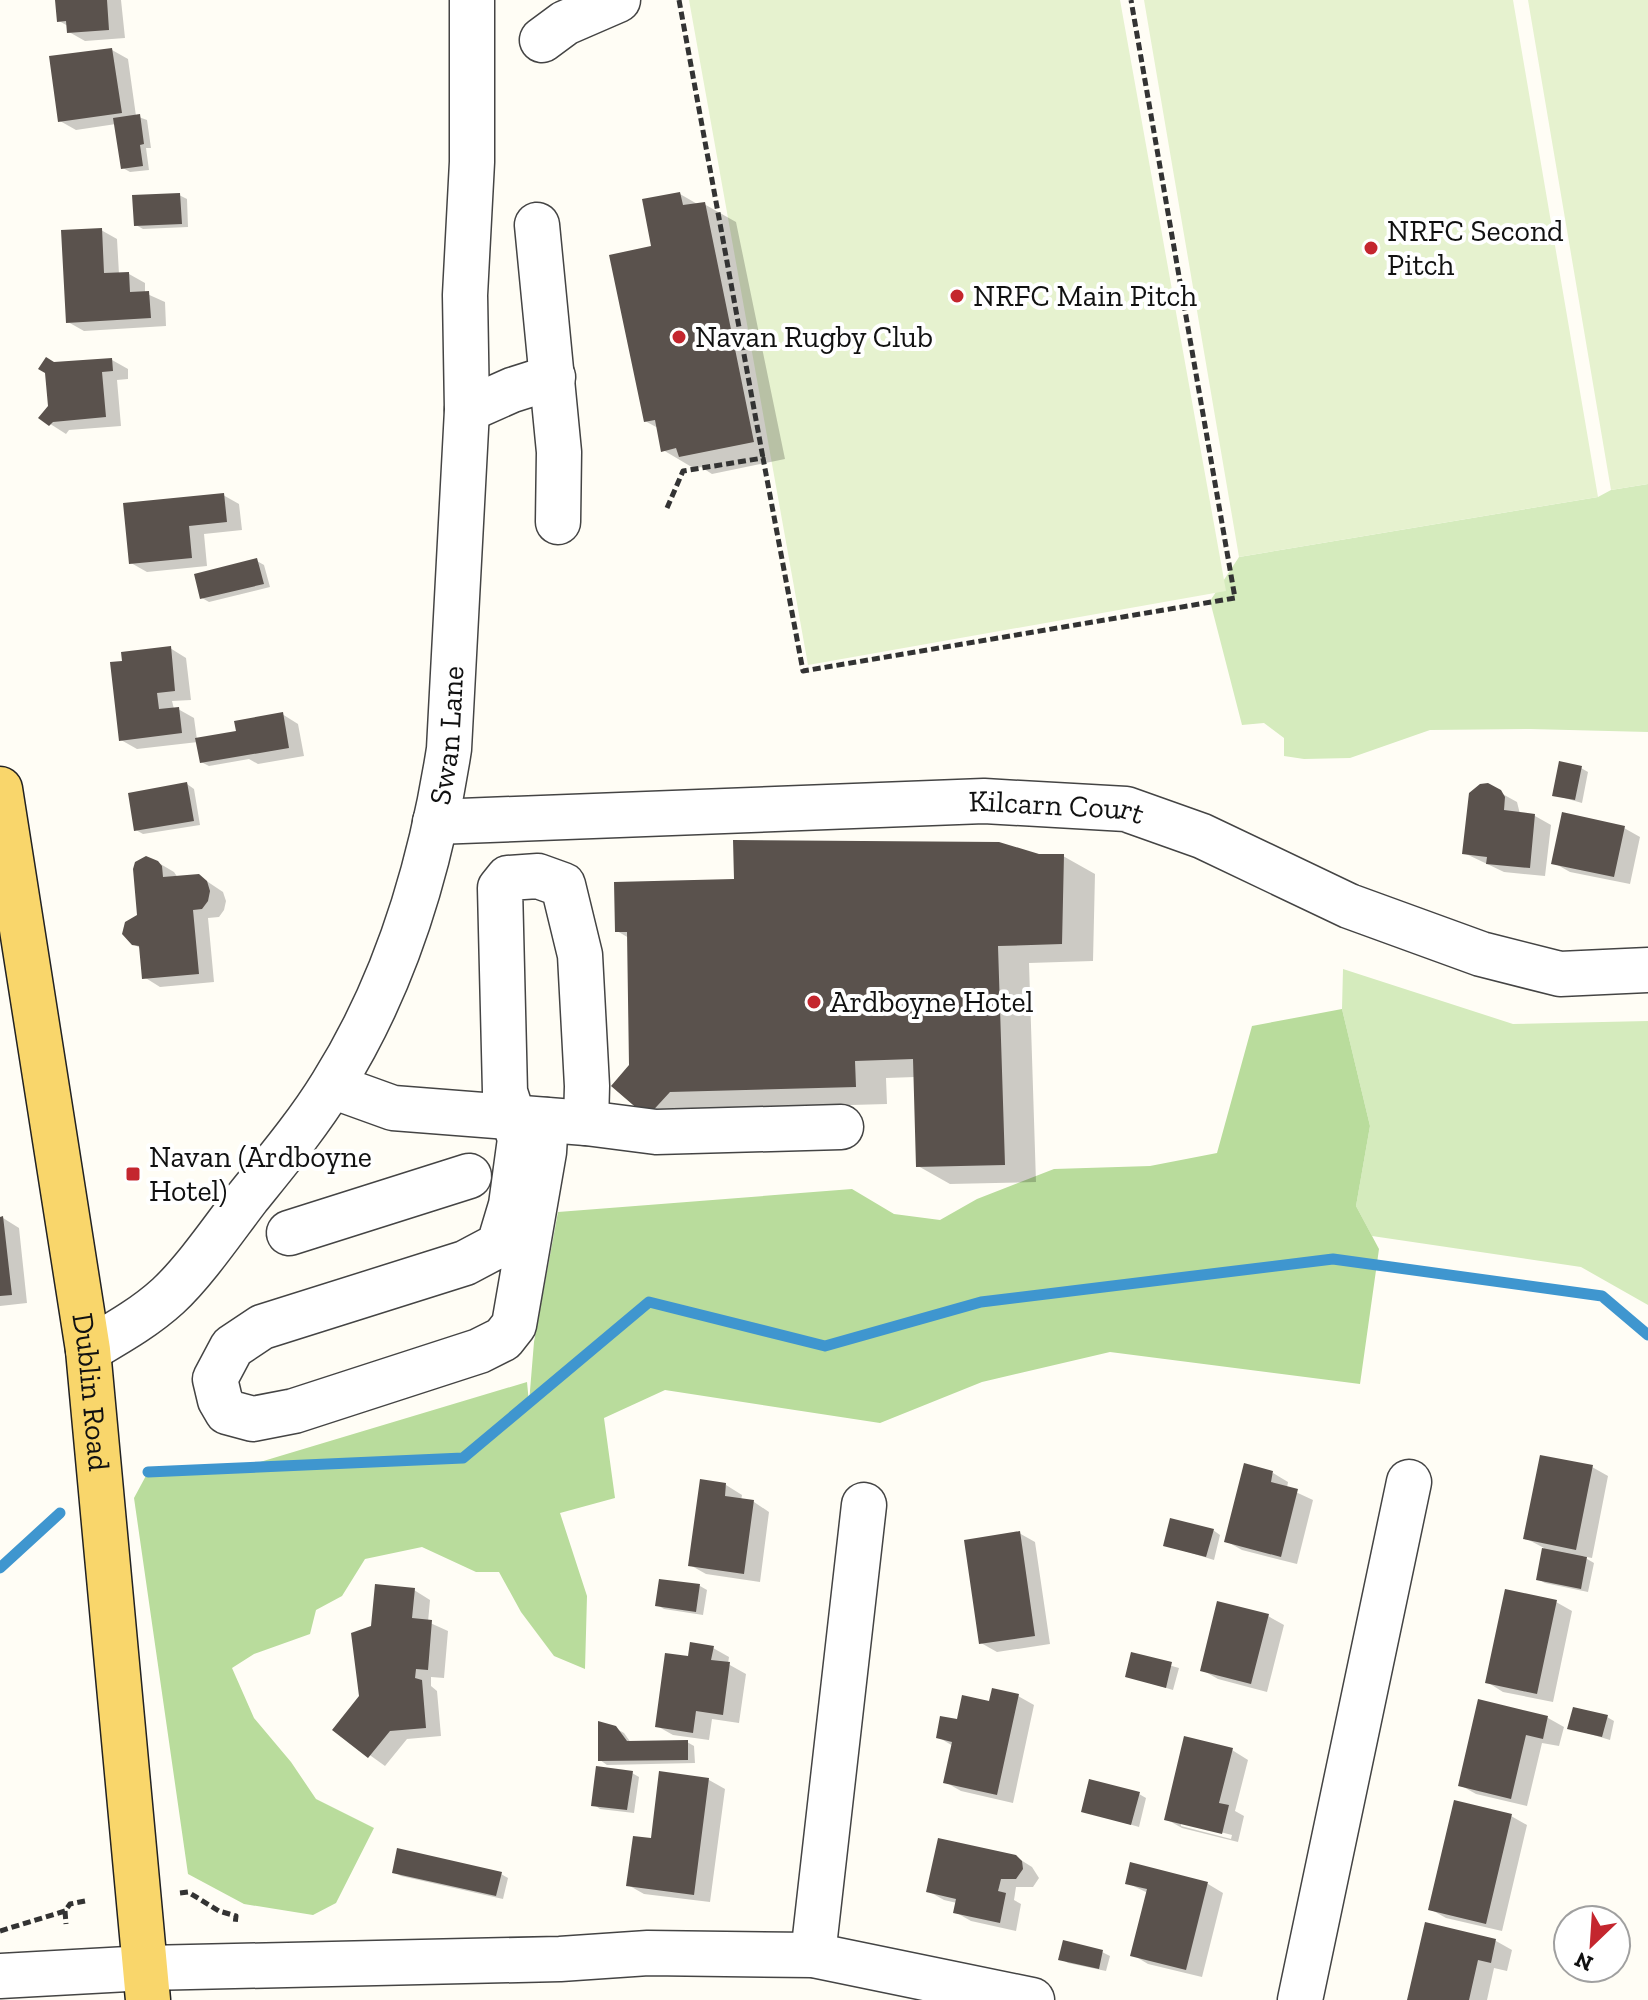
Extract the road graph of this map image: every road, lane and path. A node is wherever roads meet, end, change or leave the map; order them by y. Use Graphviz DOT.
graph roads {
  1 [pos="472,0"];
  2 [pos="618,0"];
  3 [pos="679,0"];
  4 [pos="1131,0"];
  5 [pos="542,40"];
  6 [pos="537,225"];
  7 [pos="553,377"];
  8 [pos="467,410"];
  9 [pos="763,458"];
  10 [pos="667,508"];
  11 [pos="558,522"];
  12 [pos="0,789"];
  13 [pos="435,822"];
  14 [pos="1648,970"];
  15 [pos="332,1086"];
  16 [pos="530,1119"];
  17 [pos="841,1127"];
  18 [pos="469,1176"];
  19 [pos="514,1186"];
  20 [pos="289,1233"];
  21 [pos="88,1350"];
  22 [pos="1409,1482"];
  23 [pos="864,1505"];
  24 [pos="180,1893"];
  25 [pos="85,1901"];
  26 [pos="61,1912"];
  27 [pos="66,1924"];
  28 [pos="235,1927"];
  29 [pos="0,1931"];
  30 [pos="813,1955"];
  31 [pos="0,1976"];
  32 [pos="147,1984"];
  33 [pos="1032,2000"];
  34 [pos="1300,2000"];
  1 -- 8 [label="street, Swan Lane"];
  2 -- 5 [label="street"];
  3 -- 9 [label="path"];
  4 -- 9 [label="path"];
  6 -- 7 [label="street"];
  7 -- 8 [label="street"];
  7 -- 11 [label="street"];
  8 -- 13 [label="street, Swan Lane"];
  9 -- 10 [label="path"];
  12 -- 21 [label="main road, Dublin Road"];
  13 -- 14 [label="street, Kilcarn Court"];
  13 -- 15 [label="street, Swan Lane"];
  15 -- 16 [label="street"];
  15 -- 21 [label="street, Swan Lane"];
  16 -- 17 [label="street"];
  16 -- 18 [label="street"];
  16 -- 19 [label="street"];
  16 -- 19 [label="street"];
  18 -- 19 [label="street"];
  18 -- 20 [label="street"];
  21 -- 32 [label="main road, Dublin Road"];
  22 -- 34 [label="street"];
  23 -- 30 [label="street"];
  24 -- 28 [label="path"];
  25 -- 26 [label="path"];
  26 -- 27 [label="path"];
  26 -- 29 [label="path"];
  30 -- 32 [label="street"];
  30 -- 33 [label="street"];
  31 -- 32 [label="street"];
}
